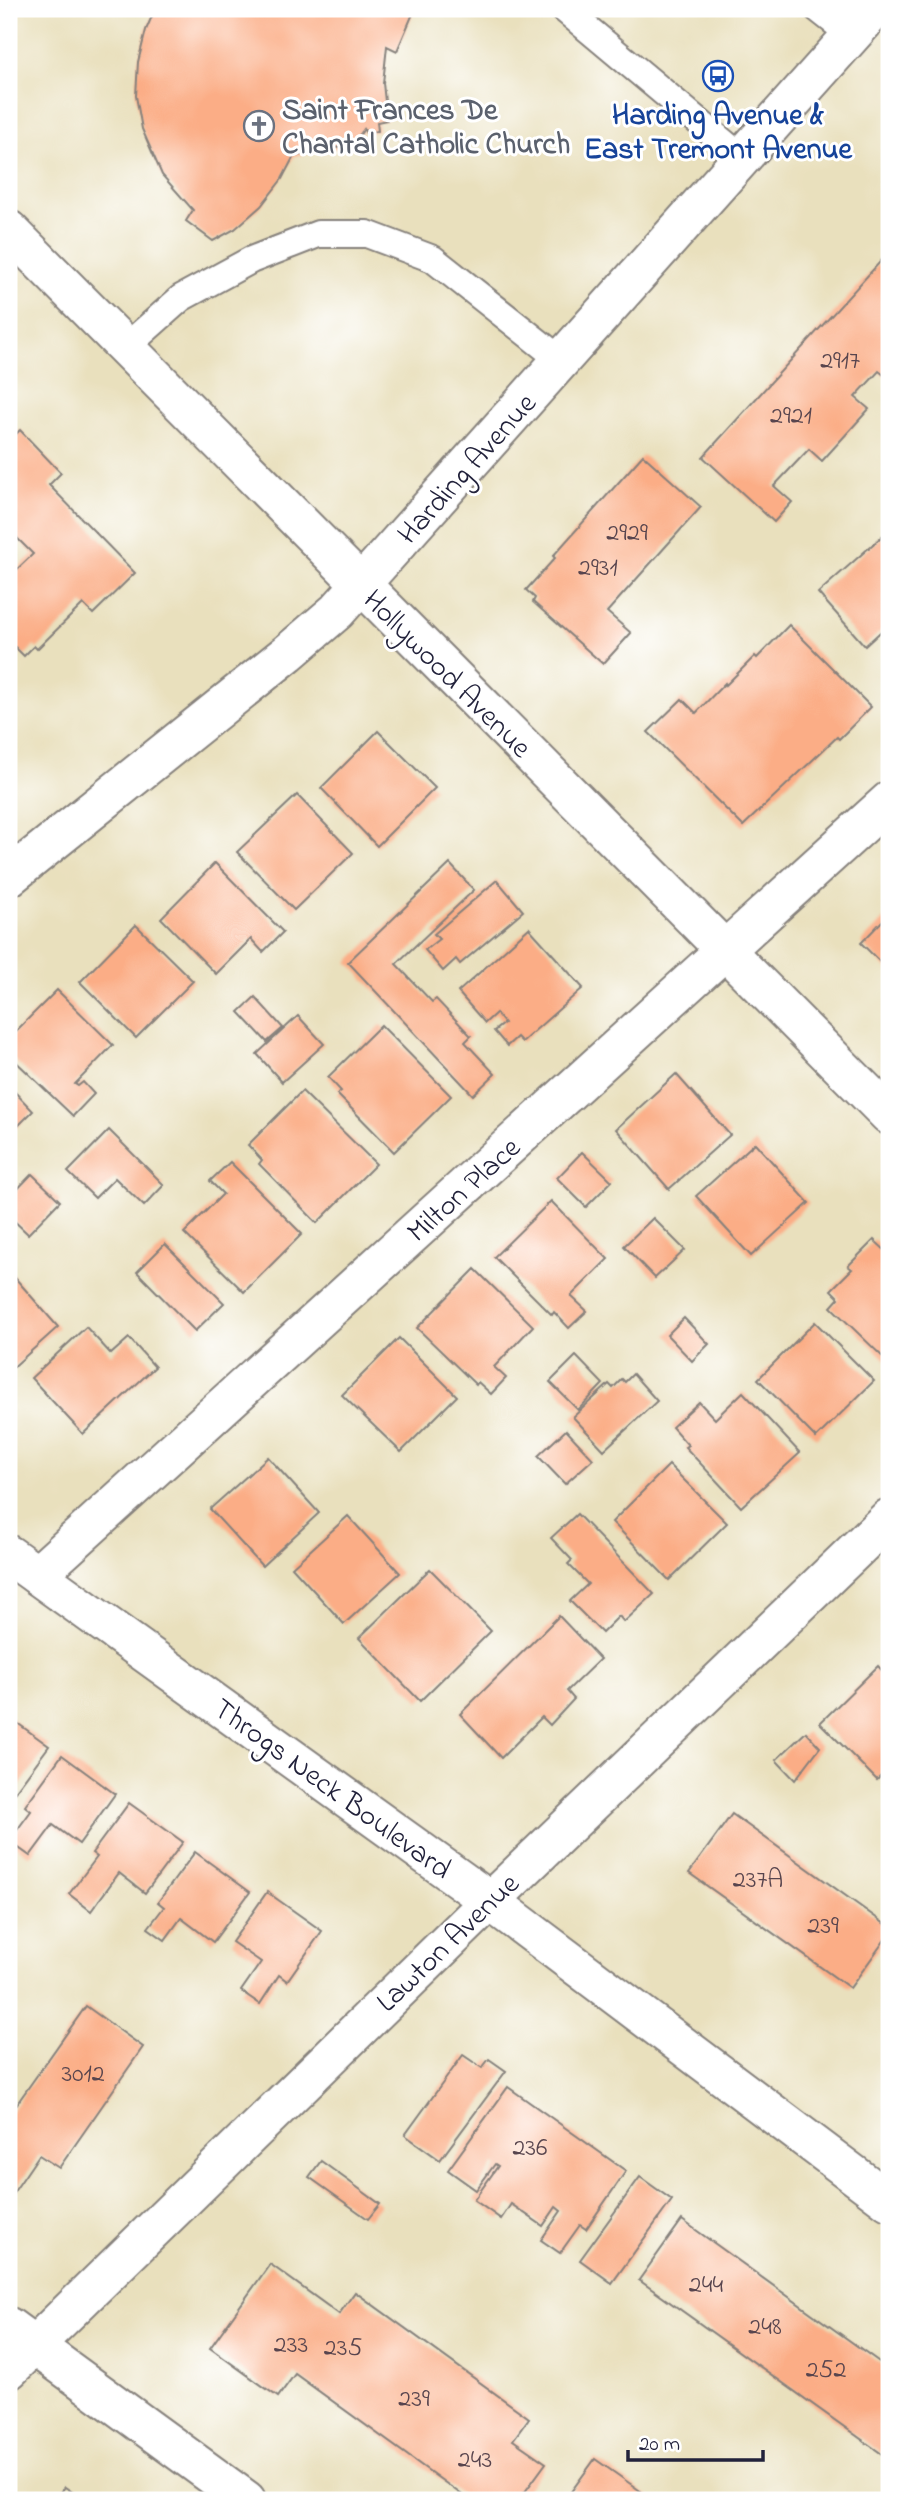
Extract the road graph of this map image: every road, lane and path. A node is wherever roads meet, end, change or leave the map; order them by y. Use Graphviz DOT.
graph roads {
  1 [pos="564,9"];
  2 [pos="818,9"];
  3 [pos="863,22"];
  4 [pos="742,158"];
  5 [pos="9,230"];
  6 [pos="125,347"];
  7 [pos="562,361"];
  8 [pos="361,586"];
  9 [pos="889,801"];
  10 [pos="9,877"];
  11 [pos="726,951"];
  12 [pos="889,1115"];
  13 [pos="889,1518"];
  14 [pos="23,1565"];
  15 [pos="490,1901"];
  16 [pos="889,2201"];
  17 [pos="17,2347"];
  18 [pos="246,2500"];
  1 -- 4 [label="lane"];
  2 -- 3 [label="lane"];
  3 -- 4 [label="street, Harding Avenue"];
  4 -- 7 [label="street, Harding Avenue"];
  5 -- 6 [label="street, Hollywood Avenue"];
  6 -- 7 [label="lane"];
  6 -- 8 [label="street, Hollywood Avenue"];
  7 -- 8 [label="street, Harding Avenue"];
  8 -- 10 [label="street, Harding Avenue"];
  8 -- 11 [label="street, Hollywood Avenue"];
  9 -- 11 [label="street, Milton Place"];
  11 -- 12 [label="street, Hollywood Avenue"];
  11 -- 14 [label="street, Milton Place"];
  13 -- 15 [label="street, Lawton Avenue"];
  14 -- 15 [label="street, Throgs Neck Boulevard"];
  15 -- 16 [label="street, Throgs Neck Boulevard"];
  15 -- 17 [label="street, Lawton Avenue"];
  17 -- 18 [label="street"];
}
